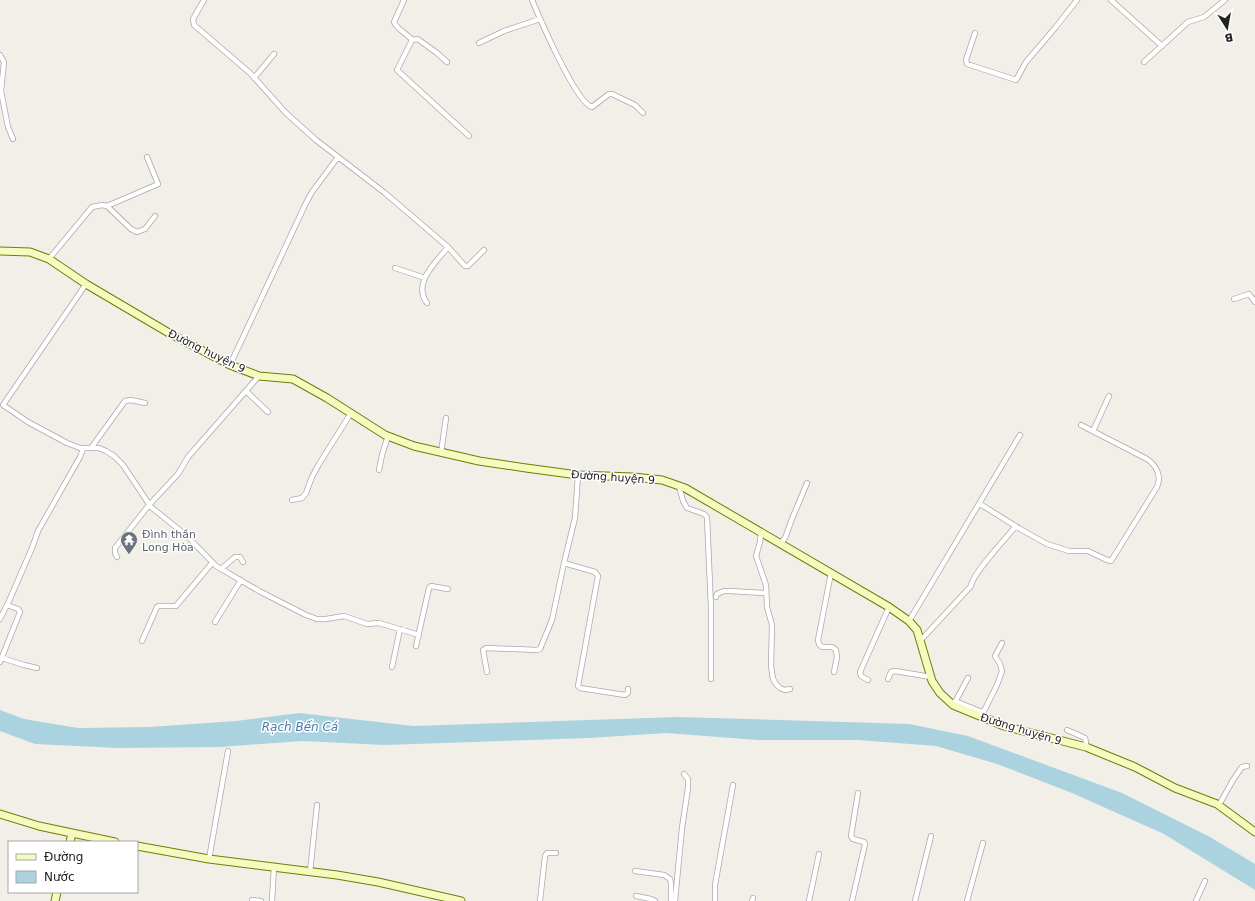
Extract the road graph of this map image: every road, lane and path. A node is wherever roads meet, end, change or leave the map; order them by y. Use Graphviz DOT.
graph roads {
  1 [pos="204,0"];
  2 [pos="404,0"];
  3 [pos="532,0"];
  4 [pos="1076,0"];
  5 [pos="1111,0"];
  6 [pos="1225,0"];
  7 [pos="540,19"];
  8 [pos="975,33"];
  9 [pos="412,40"];
  10 [pos="479,43"];
  11 [pos="1162,46"];
  12 [pos="274,54"];
  13 [pos="0,55"];
  14 [pos="447,62"];
  15 [pos="1144,62"];
  16 [pos="254,78"];
  17 [pos="643,113"];
  18 [pos="469,136"];
  19 [pos="13,139"];
  20 [pos="147,157"];
  21 [pos="338,157"];
  22 [pos="107,206"];
  23 [pos="155,216"];
  24 [pos="448,247"];
  25 [pos="484,250"];
  26 [pos="0,251"];
  27 [pos="49,259"];
  28 [pos="395,268"];
  29 [pos="425,278"];
  30 [pos="86,284"];
  31 [pos="1234,299"];
  32 [pos="1255,302"];
  33 [pos="427,303"];
  34 [pos="230,365"];
  35 [pos="259,376"];
  36 [pos="246,391"];
  37 [pos="1109,396"];
  38 [pos="1,404"];
  39 [pos="145,404"];
  40 [pos="268,412"];
  41 [pos="351,413"];
  42 [pos="446,418"];
  43 [pos="1081,425"];
  44 [pos="1093,431"];
  45 [pos="1020,435"];
  46 [pos="388,436"];
  47 [pos="83,448"];
  48 [pos="91,448"];
  49 [pos="441,453"];
  50 [pos="379,470"];
  51 [pos="578,475"];
  52 [pos="807,483"];
  53 [pos="679,486"];
  54 [pos="292,500"];
  55 [pos="980,504"];
  56 [pos="149,505"];
  57 [pos="1016,526"];
  58 [pos="761,532"];
  59 [pos="780,544"];
  60 [pos="117,557"];
  61 [pos="243,562"];
  62 [pos="212,563"];
  63 [pos="564,563"];
  64 [pos="221,569"];
  65 [pos="831,573"];
  66 [pos="241,580"];
  67 [pos="448,589"];
  68 [pos="766,593"];
  69 [pos="716,597"];
  70 [pos="7,604"];
  71 [pos="889,607"];
  72 [pos="1,616"];
  73 [pos="909,621"];
  74 [pos="215,622"];
  75 [pos="400,629"];
  76 [pos="419,635"];
  77 [pos="921,640"];
  78 [pos="142,641"];
  79 [pos="1002,643"];
  80 [pos="416,646"];
  81 [pos="1,660"];
  82 [pos="392,667"];
  83 [pos="37,668"];
  84 [pos="487,672"];
  85 [pos="834,672"];
  86 [pos="931,677"];
  87 [pos="968,678"];
  88 [pos="710,679"];
  89 [pos="888,679"];
  90 [pos="868,680"];
  91 [pos="628,689"];
  92 [pos="790,689"];
  93 [pos="954,703"];
  94 [pos="1067,730"];
  95 [pos="1086,747"];
  96 [pos="228,751"];
  97 [pos="1247,766"];
  98 [pos="684,774"];
  99 [pos="733,785"];
  100 [pos="858,793"];
  101 [pos="317,805"];
  102 [pos="1219,805"];
  103 [pos="0,814"];
  104 [pos="1255,832"];
  105 [pos="72,833"];
  106 [pos="931,836"];
  107 [pos="70,841"];
  108 [pos="109,841"];
  109 [pos="984,843"];
  110 [pos="138,846"];
  111 [pos="556,853"];
  112 [pos="819,854"];
  113 [pos="209,859"];
  114 [pos="274,867"];
  115 [pos="635,871"];
  116 [pos="310,872"];
  117 [pos="1205,881"];
  118 [pos="636,896"];
  119 [pos="252,900"];
  120 [pos="261,901"];
  121 [pos="272,901"];
  122 [pos="461,901"];
  123 [pos="540,901"];
  124 [pos="655,901"];
  125 [pos="671,901"];
  126 [pos="675,901"];
  127 [pos="715,901"];
  128 [pos="809,901"];
  129 [pos="852,901"];
  130 [pos="915,901"];
  131 [pos="967,901"];
  132 [pos="1196,901"];
  1 -- 16 [label="street"];
  2 -- 9 [label="street"];
  3 -- 7 [label="street"];
  4 -- 8 [label="street"];
  5 -- 11 [label="street"];
  6 -- 11 [label="street"];
  7 -- 10 [label="street"];
  7 -- 17 [label="street"];
  9 -- 14 [label="street"];
  9 -- 18 [label="street"];
  11 -- 15 [label="street"];
  12 -- 16 [label="street"];
  13 -- 19 [label="street"];
  16 -- 21 [label="street"];
  20 -- 22 [label="street"];
  21 -- 24 [label="street"];
  21 -- 34 [label="street"];
  22 -- 23 [label="street"];
  22 -- 27 [label="street"];
  24 -- 25 [label="street"];
  24 -- 29 [label="street"];
  26 -- 27 [label="street, Đường huyện 9"];
  27 -- 30 [label="street, Đường huyện 9"];
  28 -- 29 [label="street"];
  29 -- 33 [label="street"];
  30 -- 34 [label="street, Đường huyện 9"];
  30 -- 38 [label="street"];
  31 -- 32 [label="street"];
  34 -- 35 [label="street, Đường huyện 9"];
  35 -- 36 [label="street"];
  35 -- 41 [label="street, Đường huyện 9"];
  36 -- 40 [label="street"];
  36 -- 56 [label="street"];
  37 -- 44 [label="street"];
  38 -- 47 [label="street"];
  39 -- 48 [label="street"];
  41 -- 46 [label="street, Đường huyện 9"];
  41 -- 54 [label="street"];
  42 -- 49 [label="street"];
  43 -- 44 [label="street"];
  44 -- 57 [label="street"];
  45 -- 55 [label="street"];
  46 -- 49 [label="street, Đường huyện 9"];
  46 -- 50 [label="street"];
  47 -- 48 [label="street"];
  47 -- 70 [label="street"];
  48 -- 56 [label="street"];
  49 -- 51 [label="street, Đường huyện 9"];
  51 -- 53 [label="street, Đường huyện 9"];
  51 -- 63 [label="street"];
  52 -- 59 [label="street"];
  53 -- 58 [label="street, Đường huyện 9"];
  53 -- 88 [label="street"];
  55 -- 57 [label="street"];
  55 -- 73 [label="street"];
  56 -- 60 [label="street"];
  56 -- 62 [label="street"];
  57 -- 77 [label="street"];
  58 -- 59 [label="street, Đường huyện 9"];
  58 -- 68 [label="street"];
  59 -- 65 [label="street, Đường huyện 9"];
  61 -- 64 [label="street"];
  62 -- 64 [label="street"];
  62 -- 78 [label="street"];
  63 -- 84 [label="street"];
  63 -- 91 [label="street"];
  64 -- 66 [label="street"];
  65 -- 71 [label="street, Đường huyện 9"];
  65 -- 85 [label="street"];
  66 -- 74 [label="street"];
  66 -- 75 [label="street"];
  67 -- 76 [label="street"];
  68 -- 69 [label="street"];
  68 -- 92 [label="street"];
  70 -- 72 [label="street"];
  70 -- 81 [label="street"];
  71 -- 73 [label="street, Đường huyện 9"];
  71 -- 90 [label="street"];
  73 -- 77 [label="street, Đường huyện 9"];
  75 -- 76 [label="street"];
  75 -- 82 [label="street"];
  76 -- 80 [label="street"];
  77 -- 86 [label="street, Đường huyện 9"];
  79 -- 93 [label="street"];
  81 -- 83 [label="street"];
  86 -- 89 [label="street"];
  86 -- 93 [label="street, Đường huyện 9"];
  87 -- 93 [label="street"];
  93 -- 95 [label="street, Đường huyện 9"];
  94 -- 95 [label="street"];
  95 -- 102 [label="street, Đường huyện 9"];
  96 -- 113 [label="street"];
  97 -- 102 [label="street"];
  98 -- 126 [label="street"];
  99 -- 127 [label="street"];
  100 -- 129 [label="street"];
  101 -- 116 [label="street"];
  102 -- 104 [label="street, Đường huyện 9"];
  103 -- 105 [label="street"];
  105 -- 107 [label="street"];
  105 -- 108 [label="street"];
  106 -- 130 [label="street"];
  109 -- 131 [label="street"];
  110 -- 113 [label="street"];
  111 -- 123 [label="street"];
  112 -- 128 [label="street"];
  113 -- 114 [label="street"];
  114 -- 116 [label="street"];
  114 -- 121 [label="street"];
  115 -- 125 [label="street"];
  116 -- 122 [label="street"];
  117 -- 132 [label="street"];
  118 -- 124 [label="street"];
  119 -- 120 [label="street"];
}
